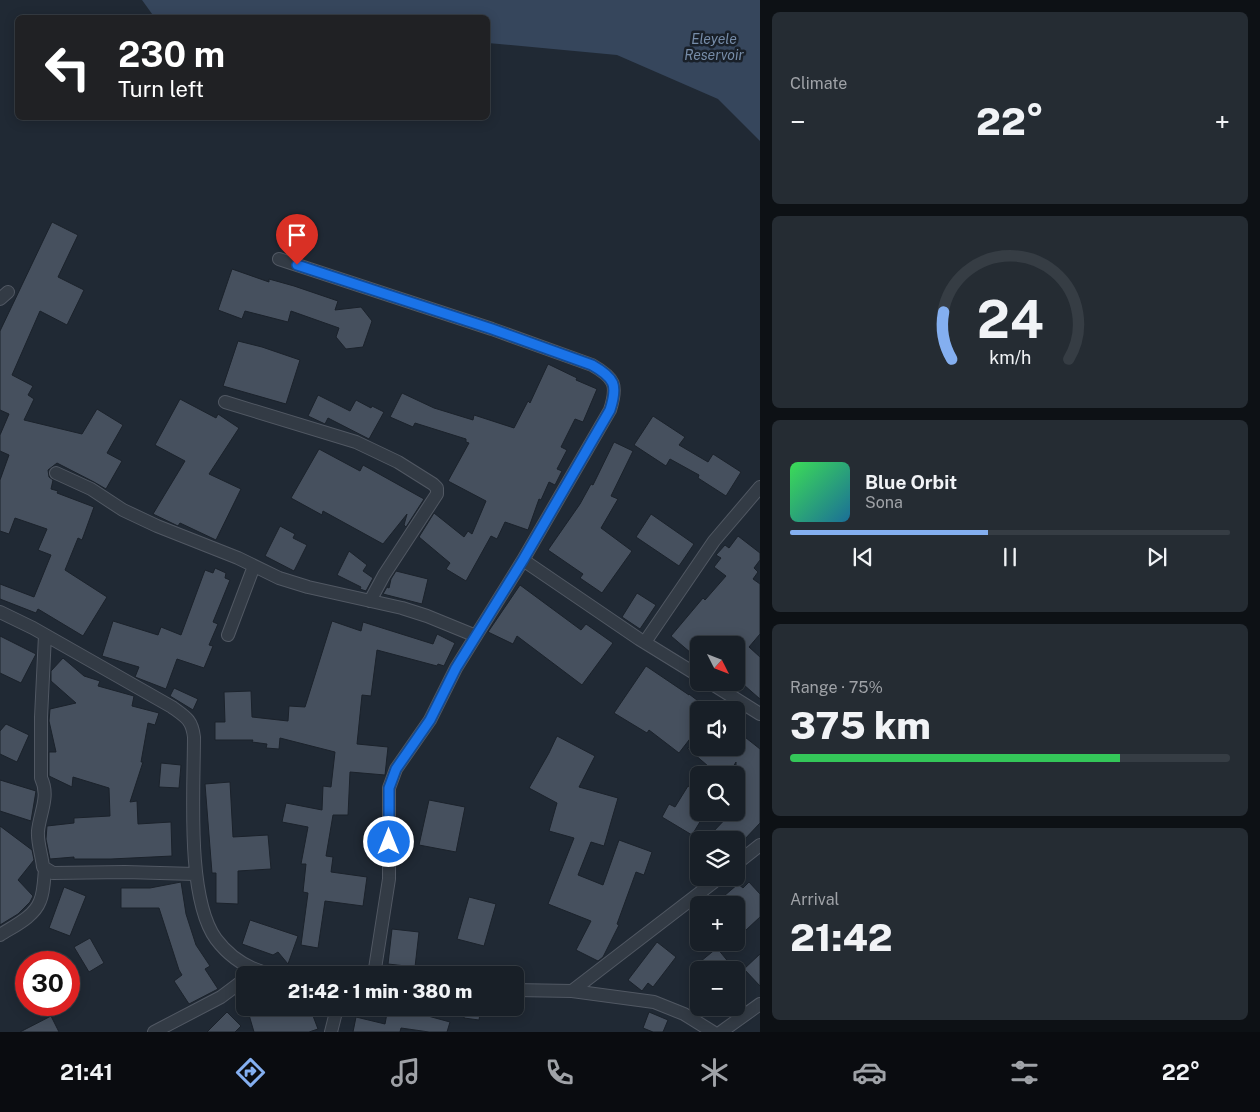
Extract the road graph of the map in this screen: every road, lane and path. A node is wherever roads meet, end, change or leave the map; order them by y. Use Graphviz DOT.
graph roads {
  1 [pos="279,259"];
  2 [pos="225,402"];
  3 [pos="56,474"];
  4 [pos="760,487"];
  5 [pos="523,560"];
  6 [pos="254,566"];
  7 [pos="370,601"];
  8 [pos="0,612"];
  9 [pos="45,635"];
  10 [pos="228,635"];
  11 [pos="476,636"];
  12 [pos="644,642"];
  13 [pos="690,670"];
  14 [pos="723,691"];
  15 [pos="760,714"];
  16 [pos="760,846"];
  17 [pos="745,857"];
  18 [pos="45,869"];
  19 [pos="195,874"];
  20 [pos="709,886"];
  21 [pos="0,935"];
  22 [pos="247,966"];
  23 [pos="375,966"];
  24 [pos="236,986"];
  25 [pos="524,990"];
  26 [pos="572,991"];
  27 [pos="760,1004"];
  28 [pos="335,1016"];
  29 [pos="154,1032"];
  30 [pos="331,1032"];
  31 [pos="713,1032"];
  32 [pos="721,1032"];
  1 -- 5 [label="street"];
  2 -- 7 [label="street"];
  3 -- 6 [label="street"];
  4 -- 12 [label="street"];
  5 -- 11 [label="street"];
  5 -- 12 [label="street"];
  6 -- 7 [label="street"];
  6 -- 10 [label="street"];
  7 -- 11 [label="street"];
  8 -- 9 [label="street"];
  9 -- 18 [label="street"];
  9 -- 19 [label="street"];
  11 -- 23 [label="street"];
  12 -- 13 [label="street"];
  14 -- 15 [label="street"];
  16 -- 17 [label="street"];
  18 -- 19 [label="street"];
  18 -- 21 [label="street"];
  19 -- 22 [label="street"];
  20 -- 26 [label="street"];
  24 -- 29 [label="street"];
  25 -- 26 [label="street"];
  26 -- 31 [label="street"];
  27 -- 32 [label="street"];
  28 -- 30 [label="street"];
}
